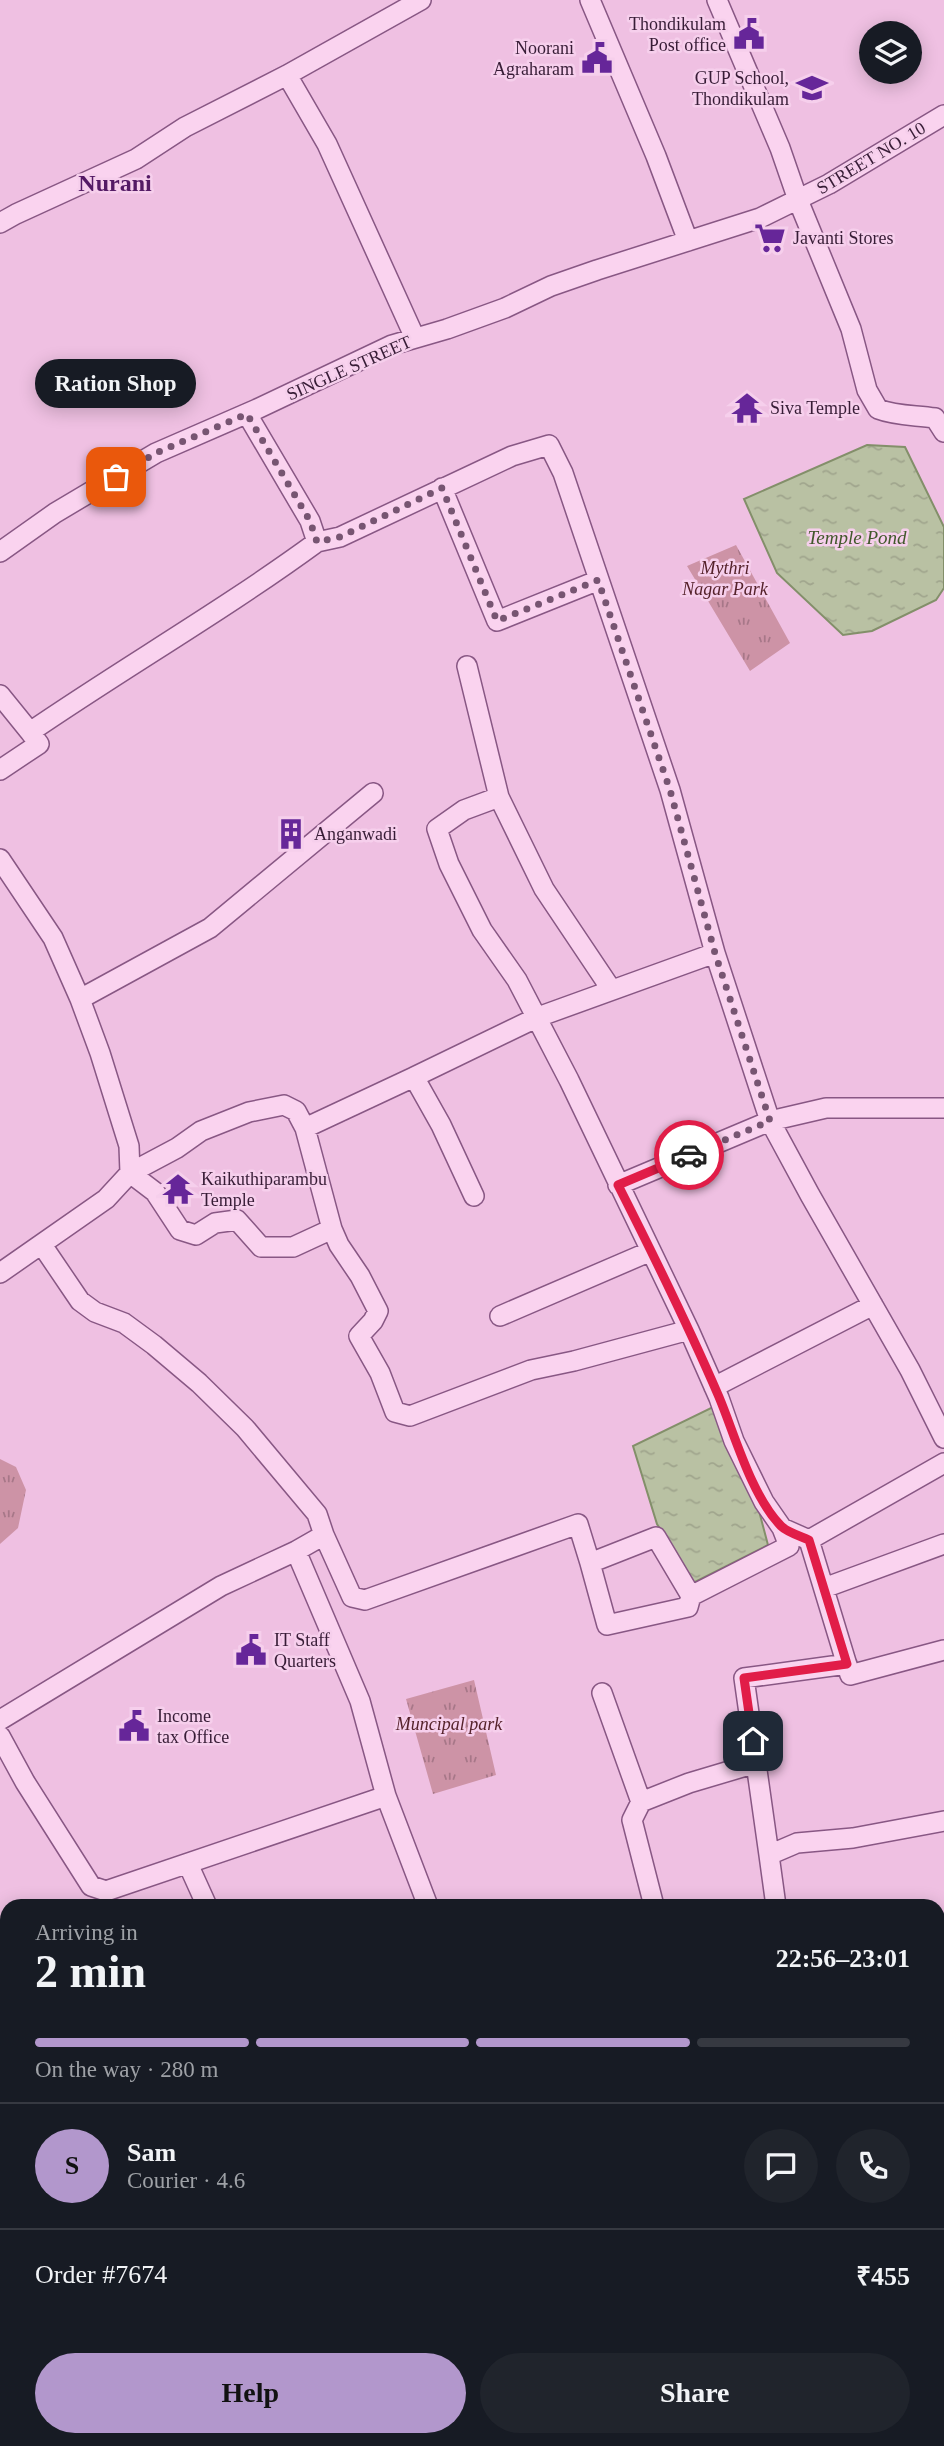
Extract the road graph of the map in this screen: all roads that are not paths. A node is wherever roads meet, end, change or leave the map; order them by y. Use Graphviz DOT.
graph roads {
  1 [pos="421,0"];
  2 [pos="590,0"];
  3 [pos="717,0"];
  4 [pos="287,75"];
  5 [pos="944,115"];
  6 [pos="798,200"];
  7 [pos="0,223"];
  8 [pos="688,241"];
  9 [pos="415,338"];
  10 [pos="247,414"];
  11 [pos="944,432"];
  12 [pos="442,488"];
  13 [pos="317,542"];
  14 [pos="0,552"];
  15 [pos="598,580"];
  16 [pos="467,666"];
  17 [pos="0,695"];
  18 [pos="30,732"];
  19 [pos="0,770"];
  20 [pos="373,793"];
  21 [pos="499,797"];
  22 [pos="0,859"];
  23 [pos="715,953"];
  24 [pos="611,989"];
  25 [pos="80,999"];
  26 [pos="538,1017"];
  27 [pos="414,1077"];
  28 [pos="944,1108"];
  29 [pos="770,1121"];
  30 [pos="305,1128"];
  31 [pos="130,1173"];
  32 [pos="618,1185"];
  33 [pos="474,1196"];
  34 [pos="332,1229"];
  35 [pos="42,1245"];
  36 [pos="650,1251"];
  37 [pos="0,1273"];
  38 [pos="873,1305"];
  39 [pos="500,1316"];
  40 [pos="688,1330"];
  41 [pos="714,1387"];
  42 [pos="944,1438"];
  43 [pos="944,1462"];
  44 [pos="782,1528"];
  45 [pos="324,1535"];
  46 [pos="809,1540"];
  47 [pos="944,1544"];
  48 [pos="296,1551"];
  49 [pos="590,1563"];
  50 [pos="824,1588"];
  51 [pos="691,1596"];
  52 [pos="944,1650"];
  53 [pos="847,1664"];
  54 [pos="602,1693"];
  55 [pos="0,1720"];
  56 [pos="0,1736"];
  57 [pos="756,1763"];
  58 [pos="386,1796"];
  59 [pos="641,1802"];
  60 [pos="944,1821"];
  61 [pos="769,1855"];
  62 [pos="188,1864"];
  63 [pos="203,1899"];
  64 [pos="425,1899"];
  65 [pos="652,1899"];
  66 [pos="775,1899"];
  1 -- 4 [label="street"];
  2 -- 8 [label="street"];
  3 -- 6 [label="street"];
  4 -- 7 [label="street"];
  4 -- 9 [label="street"];
  5 -- 6 [label="street, STREET NO. 10"];
  6 -- 8 [label="street, SINGLE STREET"];
  6 -- 11 [label="street"];
  8 -- 9 [label="street, SINGLE STREET"];
  9 -- 10 [label="street, SINGLE STREET"];
  10 -- 13 [label="street"];
  10 -- 14 [label="street, SINGLE STREET"];
  12 -- 13 [label="street"];
  12 -- 15 [label="street"];
  12 -- 15 [label="street"];
  13 -- 18 [label="street"];
  15 -- 23 [label="street"];
  16 -- 21 [label="street"];
  17 -- 18 [label="street"];
  18 -- 19 [label="street"];
  20 -- 25 [label="street"];
  21 -- 24 [label="street"];
  21 -- 26 [label="street"];
  22 -- 25 [label="street"];
  23 -- 24 [label="street"];
  23 -- 29 [label="street"];
  24 -- 26 [label="street"];
  25 -- 31 [label="street"];
  26 -- 27 [label="street"];
  26 -- 32 [label="street"];
  27 -- 30 [label="street"];
  27 -- 33 [label="street"];
  28 -- 29 [label="street"];
  29 -- 32 [label="street"];
  29 -- 38 [label="street"];
  30 -- 31 [label="street"];
  30 -- 34 [label="street"];
  31 -- 34 [label="street"];
  31 -- 35 [label="street"];
  32 -- 36 [label="street"];
  34 -- 40 [label="street"];
  35 -- 37 [label="street"];
  35 -- 45 [label="street"];
  36 -- 39 [label="street"];
  36 -- 40 [label="street"];
  38 -- 41 [label="street"];
  38 -- 42 [label="street"];
  40 -- 41 [label="street"];
  41 -- 44 [label="street"];
  43 -- 46 [label="street"];
  44 -- 46 [label="street"];
  44 -- 51 [label="street"];
  45 -- 48 [label="street"];
  45 -- 49 [label="street"];
  46 -- 50 [label="street"];
  47 -- 50 [label="street"];
  48 -- 55 [label="street"];
  48 -- 58 [label="street"];
  49 -- 51 [label="street"];
  49 -- 51 [label="street"];
  50 -- 53 [label="street"];
  52 -- 53 [label="street"];
  53 -- 57 [label="street"];
  54 -- 59 [label="street"];
  56 -- 62 [label="street"];
  57 -- 59 [label="street"];
  57 -- 61 [label="street"];
  58 -- 62 [label="street"];
  58 -- 64 [label="street"];
  59 -- 65 [label="street"];
  60 -- 61 [label="street"];
  61 -- 66 [label="street"];
  62 -- 63 [label="street"];
}
